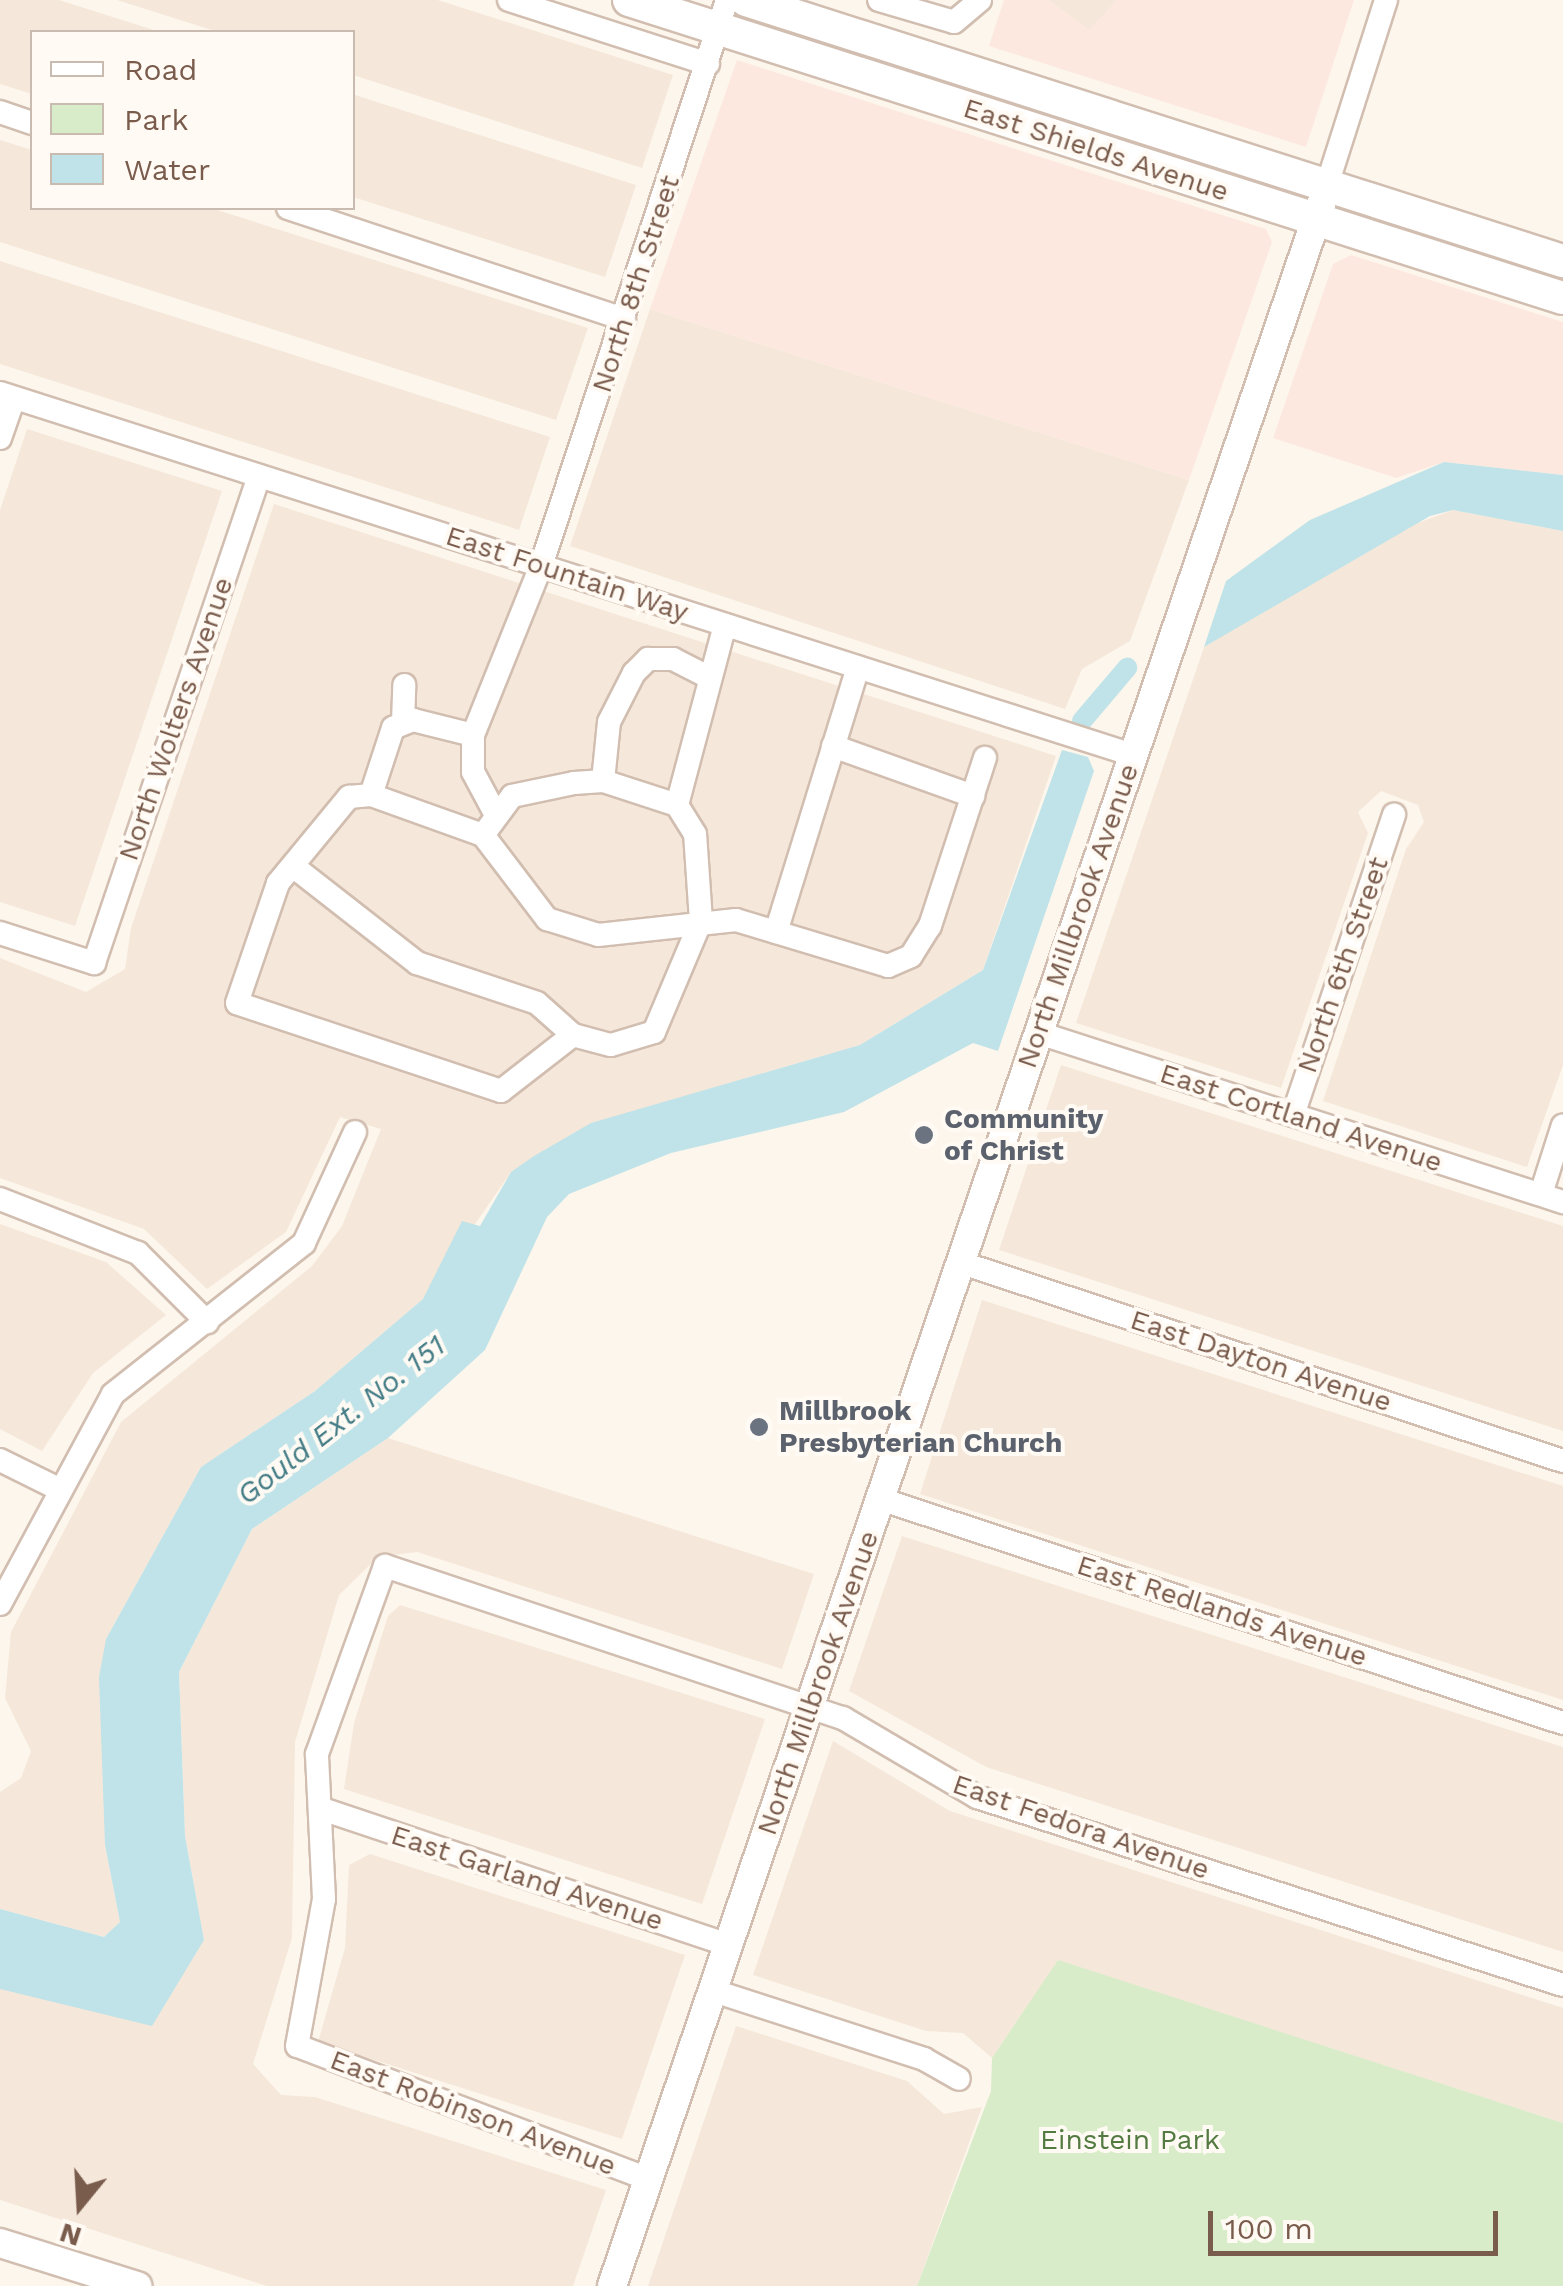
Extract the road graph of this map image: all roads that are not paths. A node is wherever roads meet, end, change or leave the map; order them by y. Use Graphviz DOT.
graph roads {
  1 [pos="508,0"];
  2 [pos="629,0"];
  3 [pos="746,0"];
  4 [pos="879,0"];
  5 [pos="980,0"];
  6 [pos="1386,0"];
  7 [pos="723,15"];
  8 [pos="708,64"];
  9 [pos="0,112"];
  10 [pos="30,122"];
  11 [pos="1327,185"];
  12 [pos="294,210"];
  13 [pos="1316,220"];
  14 [pos="1563,260"];
  15 [pos="1563,298"];
  16 [pos="624,319"];
  17 [pos="7,395"];
  18 [pos="0,438"];
  19 [pos="259,476"];
  20 [pos="541,566"];
  21 [pos="725,625"];
  22 [pos="858,667"];
  23 [pos="708,677"];
  24 [pos="404,686"];
  25 [pos="403,723"];
  26 [pos="473,735"];
  27 [pos="834,746"];
  28 [pos="1133,755"];
  29 [pos="986,758"];
  30 [pos="603,781"];
  31 [pos="371,795"];
  32 [pos="973,796"];
  33 [pos="677,804"];
  34 [pos="496,815"];
  35 [pos="1394,815"];
  36 [pos="483,836"];
  37 [pos="298,870"];
  38 [pos="701,920"];
  39 [pos="776,932"];
  40 [pos="0,933"];
  41 [pos="1039,1033"];
  42 [pos="574,1035"];
  43 [pos="1293,1115"];
  44 [pos="1563,1125"];
  45 [pos="355,1132"];
  46 [pos="1552,1198"];
  47 [pos="0,1199"];
  48 [pos="959,1262"];
  49 [pos="207,1322"];
  50 [pos="0,1460"];
  51 [pos="1563,1460"];
  52 [pos="57,1488"];
  53 [pos="880,1499"];
  54 [pos="0,1604"];
  55 [pos="811,1707"];
  56 [pos="1563,1724"];
  57 [pos="324,1810"];
  58 [pos="729,1946"];
  59 [pos="1563,1985"];
  60 [pos="714,1992"];
  61 [pos="959,2080"];
  62 [pos="648,2179"];
  63 [pos="0,2243"];
  64 [pos="137,2286"];
  65 [pos="612,2286"];
  1 -- 8 [label="street"];
  2 -- 7 [label="main road, East Shields Avenue"];
  3 -- 11 [label="main road, East Shields Avenue"];
  4 -- 5 [label="street"];
  6 -- 11 [label="street, North Millbrook Avenue"];
  7 -- 8 [label="street, North 8th Street"];
  7 -- 13 [label="main road, East Shields Avenue"];
  8 -- 16 [label="street, North 8th Street"];
  9 -- 10 [label="street"];
  11 -- 13 [label="street, North Millbrook Avenue"];
  11 -- 14 [label="main road, East Shields Avenue"];
  12 -- 16 [label="street"];
  13 -- 15 [label="main road, East Shields Avenue"];
  13 -- 28 [label="street, North Millbrook Avenue"];
  16 -- 20 [label="street, North 8th Street"];
  17 -- 18 [label="street"];
  17 -- 19 [label="street, East Fountain Way"];
  19 -- 20 [label="street, East Fountain Way"];
  19 -- 40 [label="street, North Wolters Avenue"];
  20 -- 21 [label="street, East Fountain Way"];
  20 -- 26 [label="street, North 8th Street"];
  21 -- 22 [label="street, East Fountain Way"];
  21 -- 23 [label="street"];
  22 -- 27 [label="street"];
  22 -- 28 [label="street, East Fountain Way"];
  23 -- 30 [label="street"];
  23 -- 33 [label="street"];
  24 -- 25 [label="street"];
  25 -- 26 [label="street"];
  25 -- 31 [label="street"];
  26 -- 34 [label="street"];
  27 -- 32 [label="street"];
  27 -- 39 [label="street"];
  28 -- 41 [label="street, North Millbrook Avenue"];
  29 -- 32 [label="street"];
  30 -- 33 [label="street"];
  30 -- 34 [label="street"];
  31 -- 36 [label="street"];
  31 -- 37 [label="street"];
  32 -- 39 [label="street"];
  33 -- 38 [label="street"];
  34 -- 36 [label="street"];
  35 -- 43 [label="street, North 6th Street"];
  36 -- 38 [label="street"];
  37 -- 42 [label="street"];
  37 -- 42 [label="street"];
  38 -- 39 [label="street"];
  38 -- 42 [label="street"];
  41 -- 43 [label="street, East Cortland Avenue"];
  41 -- 48 [label="street, North Millbrook Avenue"];
  43 -- 46 [label="street, East Cortland Avenue"];
  44 -- 46 [label="street"];
  45 -- 49 [label="street"];
  47 -- 49 [label="street"];
  48 -- 51 [label="street, East Dayton Avenue"];
  48 -- 53 [label="street, North Millbrook Avenue"];
  49 -- 52 [label="street"];
  50 -- 52 [label="street"];
  52 -- 54 [label="street"];
  53 -- 55 [label="street, North Millbrook Avenue"];
  53 -- 56 [label="street, East Redlands Avenue"];
  55 -- 57 [label="street, East Fedora Avenue"];
  55 -- 58 [label="street, North Millbrook Avenue"];
  55 -- 59 [label="street, East Fedora Avenue"];
  57 -- 58 [label="street, East Garland Avenue"];
  57 -- 62 [label="street, East Robinson Avenue"];
  58 -- 60 [label="street, North Millbrook Avenue"];
  60 -- 61 [label="street"];
  60 -- 62 [label="street, North Millbrook Avenue"];
  62 -- 65 [label="street, North Millbrook Avenue"];
  63 -- 64 [label="street"];
}
